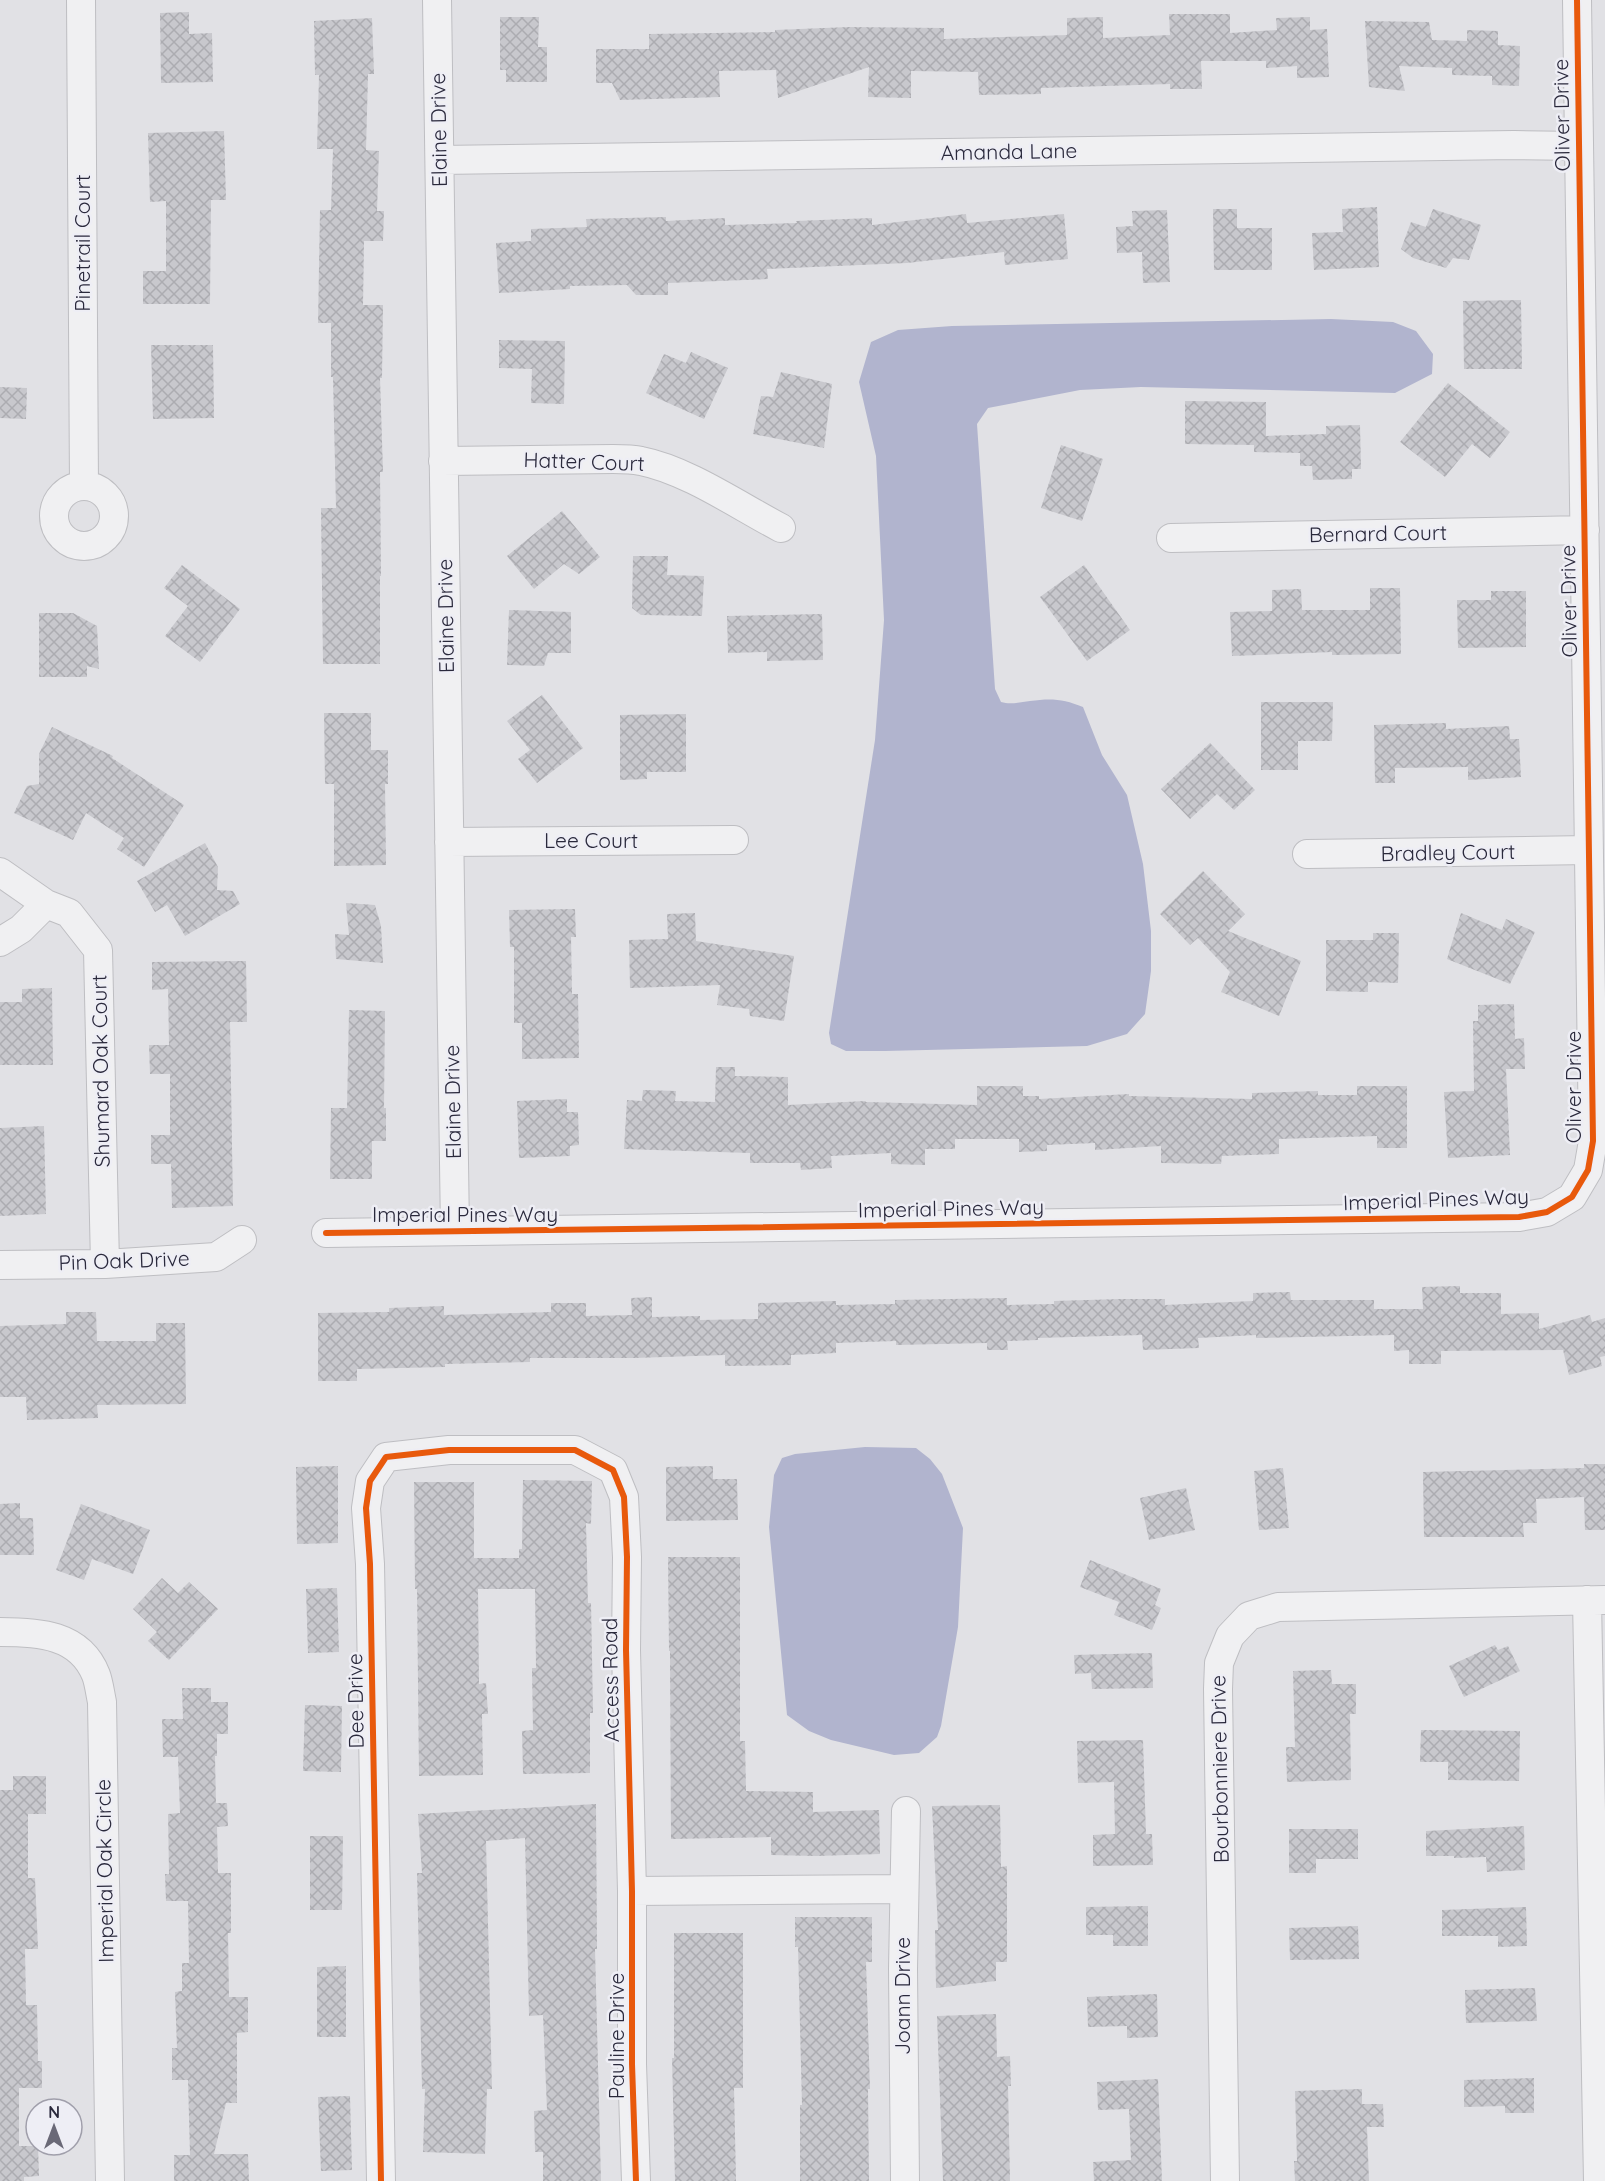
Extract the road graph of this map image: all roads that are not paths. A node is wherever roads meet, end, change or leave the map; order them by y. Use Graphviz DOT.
graph roads {
  1 [pos="81,0"];
  2 [pos="437,0"];
  3 [pos="1577,0"];
  4 [pos="1579,146"];
  5 [pos="440,160"];
  6 [pos="443,461"];
  7 [pos="84,486"];
  8 [pos="781,528"];
  9 [pos="1584,530"];
  10 [pos="1171,538"];
  11 [pos="734,840"];
  12 [pos="449,842"];
  13 [pos="1588,850"];
  14 [pos="1307,854"];
  15 [pos="0,872"];
  16 [pos="46,904"];
  17 [pos="0,942"];
  18 [pos="1572,1197"];
  19 [pos="455,1232"];
  20 [pos="326,1233"];
  21 [pos="242,1240"];
  22 [pos="105,1264"];
  23 [pos="0,1265"];
  24 [pos="613,1470"];
  25 [pos="1596,1600"];
  26 [pos="0,1632"];
  27 [pos="906,1811"];
  28 [pos="903,1889"];
  29 [pos="632,1891"];
  30 [pos="110,2181"];
  31 [pos="381,2181"];
  32 [pos="636,2181"];
  33 [pos="905,2181"];
  34 [pos="1226,2181"];
  35 [pos="1598,2181"];
  1 -- 7 [label="street, Pinetrail Court"];
  2 -- 5 [label="street, Elaine Drive"];
  3 -- 4 [label="street, Oliver Drive"];
  4 -- 5 [label="street, Amanda Lane"];
  4 -- 9 [label="street, Oliver Drive"];
  5 -- 6 [label="street, Elaine Drive"];
  6 -- 8 [label="street, Hatter Court"];
  6 -- 12 [label="street, Elaine Drive"];
  9 -- 10 [label="street, Bernard Court"];
  9 -- 13 [label="street, Oliver Drive"];
  11 -- 12 [label="street, Lee Court"];
  12 -- 19 [label="street, Elaine Drive"];
  13 -- 14 [label="street, Bradley Court"];
  13 -- 18 [label="street, Oliver Drive"];
  15 -- 16 [label="street, Shumard Oak Court"];
  16 -- 17 [label="street"];
  16 -- 22 [label="street, Shumard Oak Court"];
  18 -- 19 [label="street, Imperial Pines Way"];
  19 -- 20 [label="street, Imperial Pines Way"];
  21 -- 22 [label="street, Pin Oak Drive"];
  22 -- 23 [label="street, Pin Oak Drive"];
  24 -- 29 [label="street, Access Road"];
  24 -- 31 [label="street, Dee Drive"];
  25 -- 34 [label="street, Bourbonniere Drive"];
  25 -- 35 [label="street"];
  26 -- 30 [label="street, Imperial Oak Circle"];
  27 -- 28 [label="street, Joann Drive"];
  28 -- 29 [label="street"];
  28 -- 33 [label="street, Joann Drive"];
  29 -- 32 [label="street, Pauline Drive"];
}
